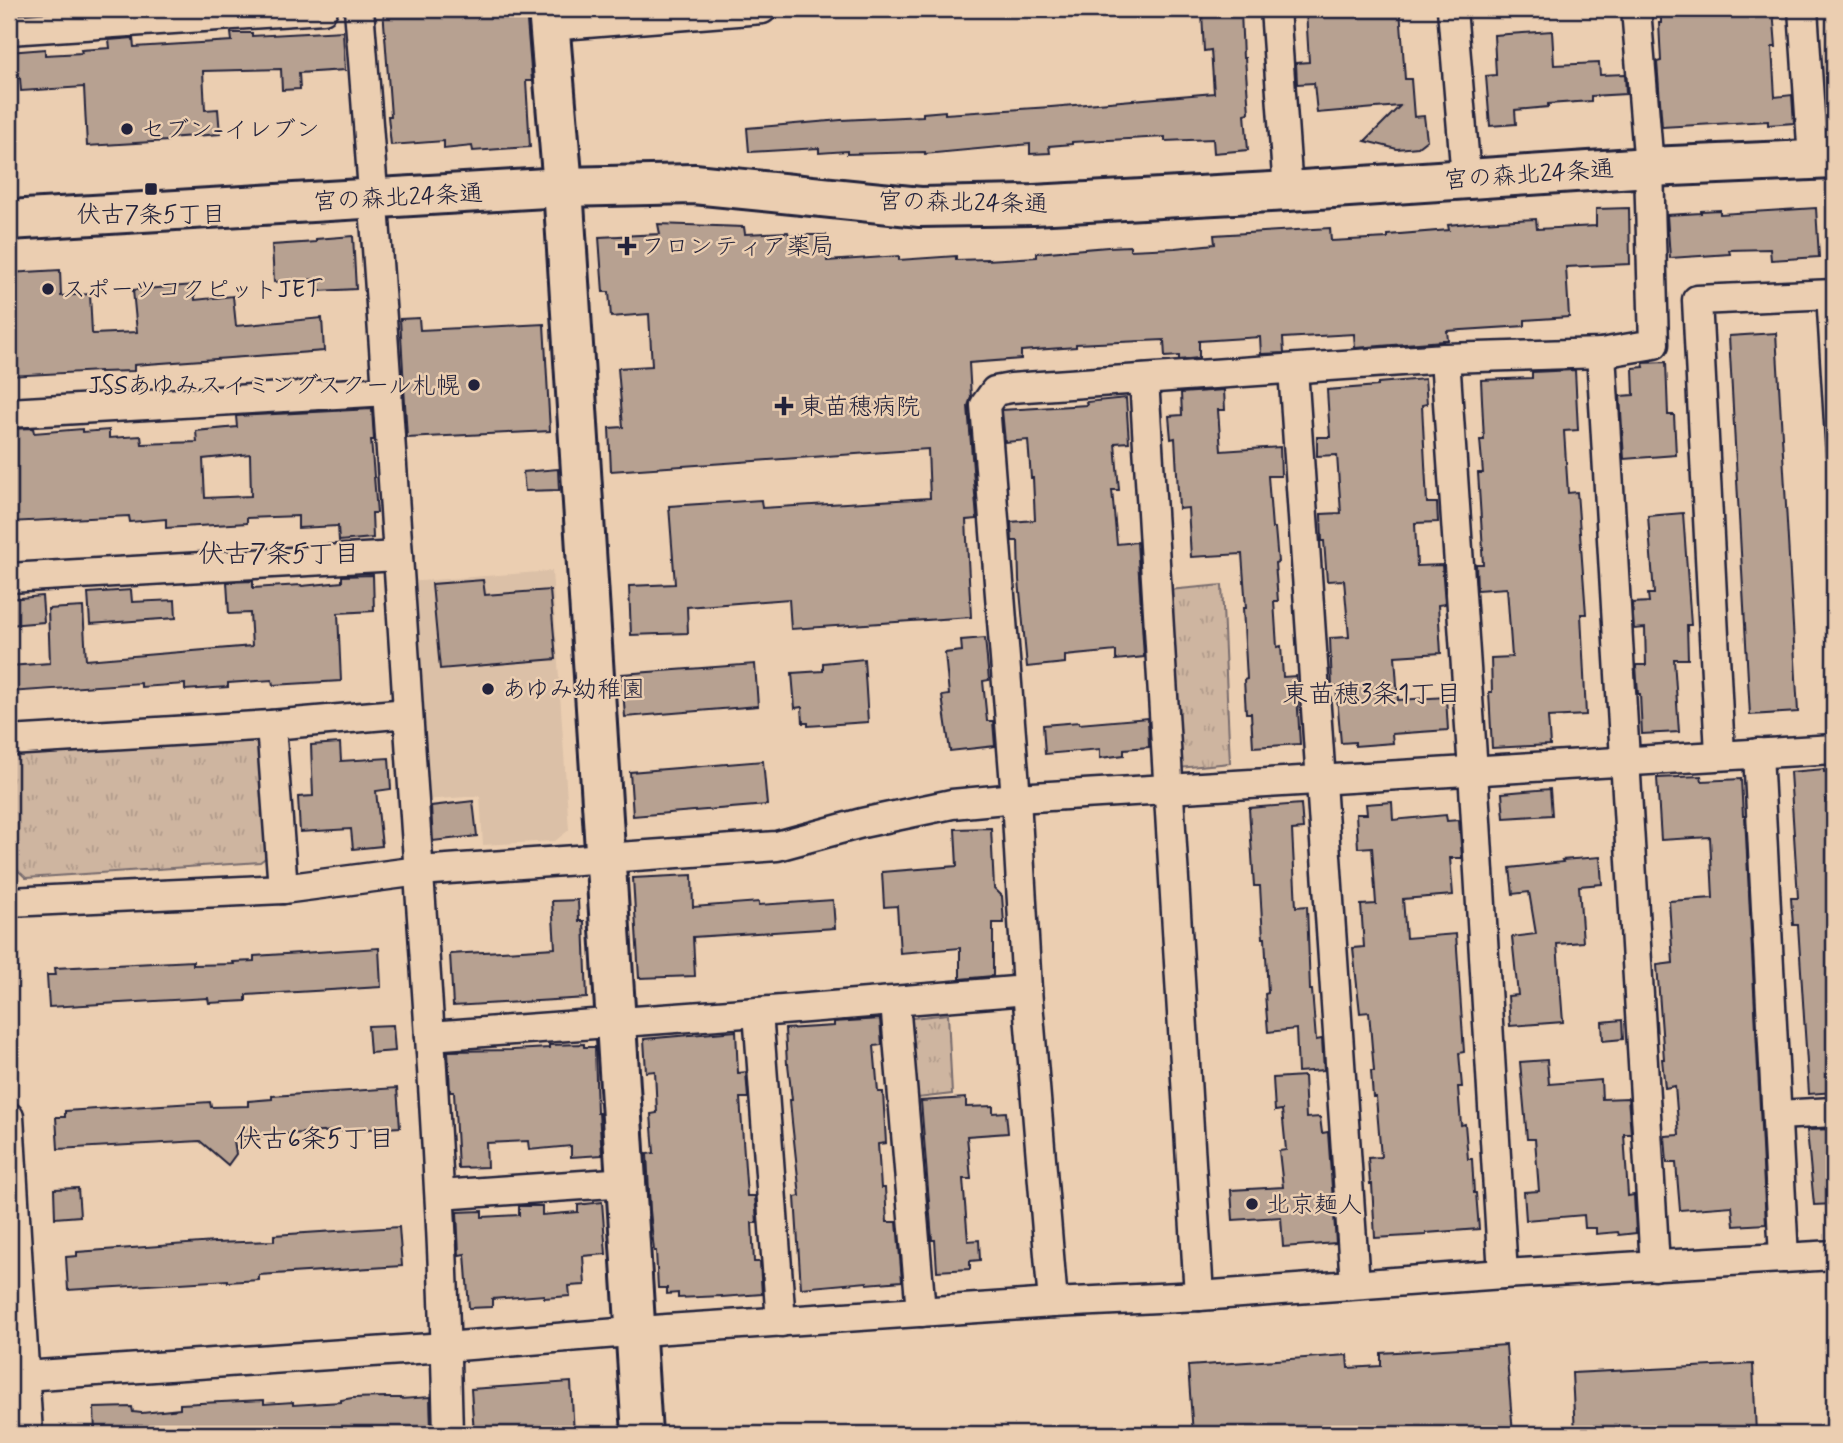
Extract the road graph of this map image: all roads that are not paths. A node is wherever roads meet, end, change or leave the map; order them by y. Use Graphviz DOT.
graph roads {
  1 [pos="323,9"];
  2 [pos="359,9"];
  3 [pos="762,9"];
  4 [pos="1275,9"];
  5 [pos="1452,9"];
  6 [pos="1636,9"];
  7 [pos="1803,9"];
  8 [pos="548,18"];
  9 [pos="9,30"];
  10 [pos="1824,159"];
  11 [pos="1649,167"];
  12 [pos="1466,178"];
  13 [pos="563,187"];
  14 [pos="1288,191"];
  15 [pos="375,198"];
  16 [pos="9,220"];
  17 [pos="1829,294"];
  18 [pos="1601,353"];
  19 [pos="1445,358"];
  20 [pos="1293,369"];
  21 [pos="1144,379"];
  22 [pos="388,391"];
  23 [pos="9,413"];
  24 [pos="1834,455"];
  25 [pos="398,556"];
  26 [pos="9,579"];
  27 [pos="408,713"];
  28 [pos="271,725"];
  29 [pos="9,741"];
  30 [pos="1834,749"];
  31 [pos="1758,753"];
  32 [pos="1720,754"];
  33 [pos="1626,761"];
  34 [pos="1473,771"];
  35 [pos="1320,780"];
  36 [pos="1169,789"];
  37 [pos="1016,798"];
  38 [pos="606,857"];
  39 [pos="419,871"];
  40 [pos="283,890"];
  41 [pos="9,902"];
  42 [pos="1027,990"];
  43 [pos="895,1002"];
  44 [pos="758,1012"];
  45 [pos="617,1022"];
  46 [pos="430,1036"];
  47 [pos="1834,1112"];
  48 [pos="1777,1115"];
  49 [pos="9,1117"];
  50 [pos="627,1182"];
  51 [pos="440,1195"];
  52 [pos="12,1214"];
  53 [pos="1834,1255"];
  54 [pos="1784,1258"];
  55 [pos="1655,1266"];
  56 [pos="1503,1274"];
  57 [pos="1355,1284"];
  58 [pos="1199,1296"];
  59 [pos="1053,1303"];
  60 [pos="921,1312"];
  61 [pos="781,1322"];
  62 [pos="636,1332"];
  63 [pos="445,1347"];
  64 [pos="17,1376"];
  65 [pos="28,1434"];
  66 [pos="449,1434"];
  67 [pos="642,1434"];
  1 -- 9 [label="street"];
  2 -- 15 [label="street"];
  3 -- 8 [label="street"];
  4 -- 14 [label="street"];
  5 -- 12 [label="street"];
  6 -- 11 [label="street"];
  7 -- 10 [label="street"];
  8 -- 13 [label="street"];
  10 -- 11 [label="street, 宮の森北24条通"];
  11 -- 12 [label="street, 宮の森北24条通"];
  11 -- 18 [label="street"];
  12 -- 14 [label="street, 宮の森北24条通"];
  13 -- 14 [label="street, 宮の森北24条通"];
  13 -- 15 [label="street, 宮の森北24条通"];
  13 -- 38 [label="street"];
  15 -- 16 [label="street, 宮の森北24条通"];
  15 -- 22 [label="street"];
  17 -- 24 [label="lane"];
  17 -- 32 [label="street"];
  18 -- 19 [label="street"];
  18 -- 33 [label="street"];
  19 -- 20 [label="street"];
  19 -- 34 [label="street"];
  20 -- 21 [label="street"];
  20 -- 35 [label="street"];
  21 -- 36 [label="street"];
  21 -- 37 [label="street"];
  22 -- 23 [label="street"];
  22 -- 25 [label="street"];
  25 -- 26 [label="street"];
  25 -- 27 [label="street"];
  27 -- 28 [label="street"];
  27 -- 39 [label="street"];
  28 -- 29 [label="street"];
  28 -- 40 [label="street"];
  30 -- 31 [label="street"];
  31 -- 32 [label="street"];
  31 -- 48 [label="street"];
  32 -- 33 [label="street"];
  33 -- 34 [label="street"];
  33 -- 55 [label="street"];
  34 -- 35 [label="street"];
  34 -- 56 [label="street"];
  35 -- 36 [label="street"];
  35 -- 57 [label="street"];
  36 -- 37 [label="street"];
  36 -- 58 [label="street"];
  37 -- 38 [label="street"];
  37 -- 42 [label="street"];
  38 -- 39 [label="street"];
  38 -- 45 [label="street"];
  39 -- 40 [label="street"];
  39 -- 46 [label="street"];
  40 -- 41 [label="street"];
  42 -- 43 [label="street"];
  42 -- 59 [label="street"];
  43 -- 44 [label="street"];
  43 -- 60 [label="street"];
  44 -- 45 [label="street"];
  44 -- 61 [label="street"];
  45 -- 46 [label="street"];
  45 -- 50 [label="street"];
  46 -- 51 [label="street"];
  47 -- 48 [label="street"];
  48 -- 54 [label="street"];
  49 -- 52 [label="street"];
  50 -- 51 [label="street"];
  50 -- 62 [label="street"];
  51 -- 63 [label="street"];
  52 -- 64 [label="street"];
  53 -- 54 [label="street"];
  54 -- 55 [label="street"];
  55 -- 56 [label="street"];
  56 -- 57 [label="street"];
  57 -- 58 [label="street"];
  58 -- 59 [label="street"];
  59 -- 60 [label="street"];
  60 -- 61 [label="street"];
  61 -- 62 [label="street"];
  62 -- 63 [label="street"];
  62 -- 67 [label="street"];
  63 -- 64 [label="street"];
  63 -- 66 [label="street"];
  64 -- 65 [label="street"];
}
